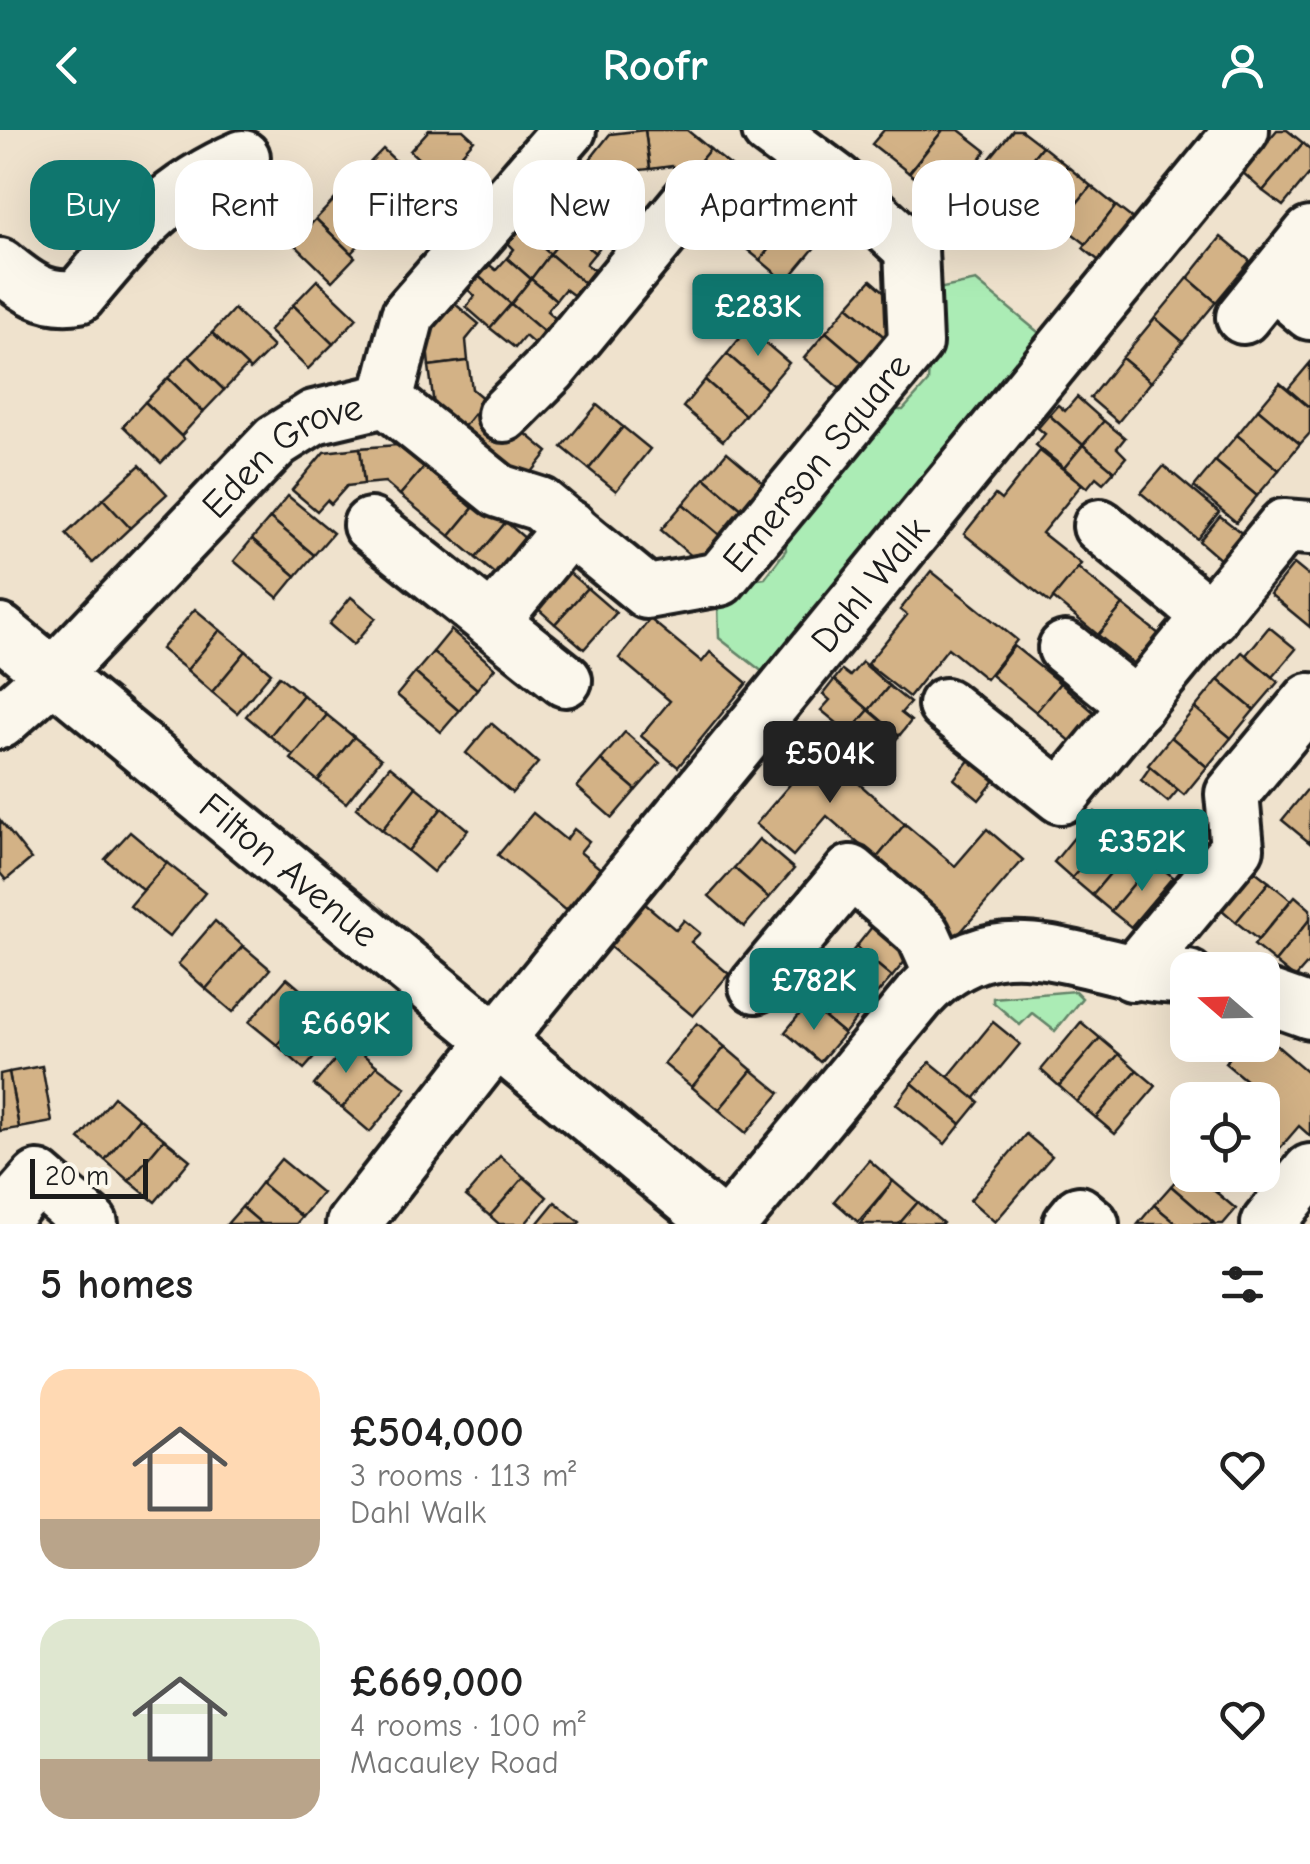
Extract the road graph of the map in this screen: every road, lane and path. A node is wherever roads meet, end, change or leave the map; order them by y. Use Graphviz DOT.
graph roads {
  1 [pos="570,130"];
  2 [pos="768,130"];
  3 [pos="1242,130"];
  4 [pos="243,157"];
  5 [pos="665,230"];
  6 [pos="1310,234"];
  7 [pos="0,265"];
  8 [pos="1275,304"];
  9 [pos="386,400"];
  10 [pos="482,440"];
  11 [pos="370,525"];
  12 [pos="1100,526"];
  13 [pos="570,528"];
  14 [pos="1310,528"];
  15 [pos="1210,617"];
  16 [pos="492,622"];
  17 [pos="0,631"];
  18 [pos="1065,648"];
  19 [pos="52,675"];
  20 [pos="564,680"];
  21 [pos="1310,700"];
  22 [pos="945,705"];
  23 [pos="1136,706"];
  24 [pos="0,722"];
  25 [pos="941,974"];
  26 [pos="1132,974"];
  27 [pos="1170,975"];
  28 [pos="756,986"];
  29 [pos="1280,1002"];
  30 [pos="1310,1012"];
  31 [pos="497,1040"];
  32 [pos="1310,1172"];
  33 [pos="0,1221"];
  34 [pos="91,1224"];
  35 [pos="353,1224"];
  36 [pos="719,1224"];
  37 [pos="730,1224"];
  38 [pos="1070,1224"];
  39 [pos="1092,1224"];
  40 [pos="1268,1224"];
  1 -- 9 [label="street, Eden Grove"];
  2 -- 13 [label="street, Emerson Square"];
  3 -- 31 [label="street, Dahl Walk"];
  4 -- 7 [label="street"];
  5 -- 10 [label="street"];
  6 -- 8 [label="street"];
  9 -- 10 [label="street, Emerson Square"];
  9 -- 19 [label="street, Eden Grove"];
  10 -- 13 [label="street, Emerson Square"];
  11 -- 16 [label="street"];
  12 -- 15 [label="street"];
  13 -- 16 [label="street"];
  14 -- 15 [label="street"];
  15 -- 23 [label="street"];
  16 -- 20 [label="street"];
  17 -- 19 [label="street, Filton Avenue"];
  18 -- 23 [label="street"];
  19 -- 24 [label="street, Eden Grove"];
  19 -- 31 [label="street, Filton Avenue"];
  21 -- 26 [label="street"];
  22 -- 23 [label="street"];
  25 -- 26 [label="street"];
  25 -- 28 [label="street"];
  25 -- 37 [label="street"];
  26 -- 27 [label="street"];
  29 -- 30 [label="street"];
  31 -- 35 [label="street, Dahl Walk"];
  31 -- 36 [label="street, Filton Avenue"];
  32 -- 40 [label="street"];
  33 -- 34 [label="street"];
  38 -- 39 [label="street"];
}
